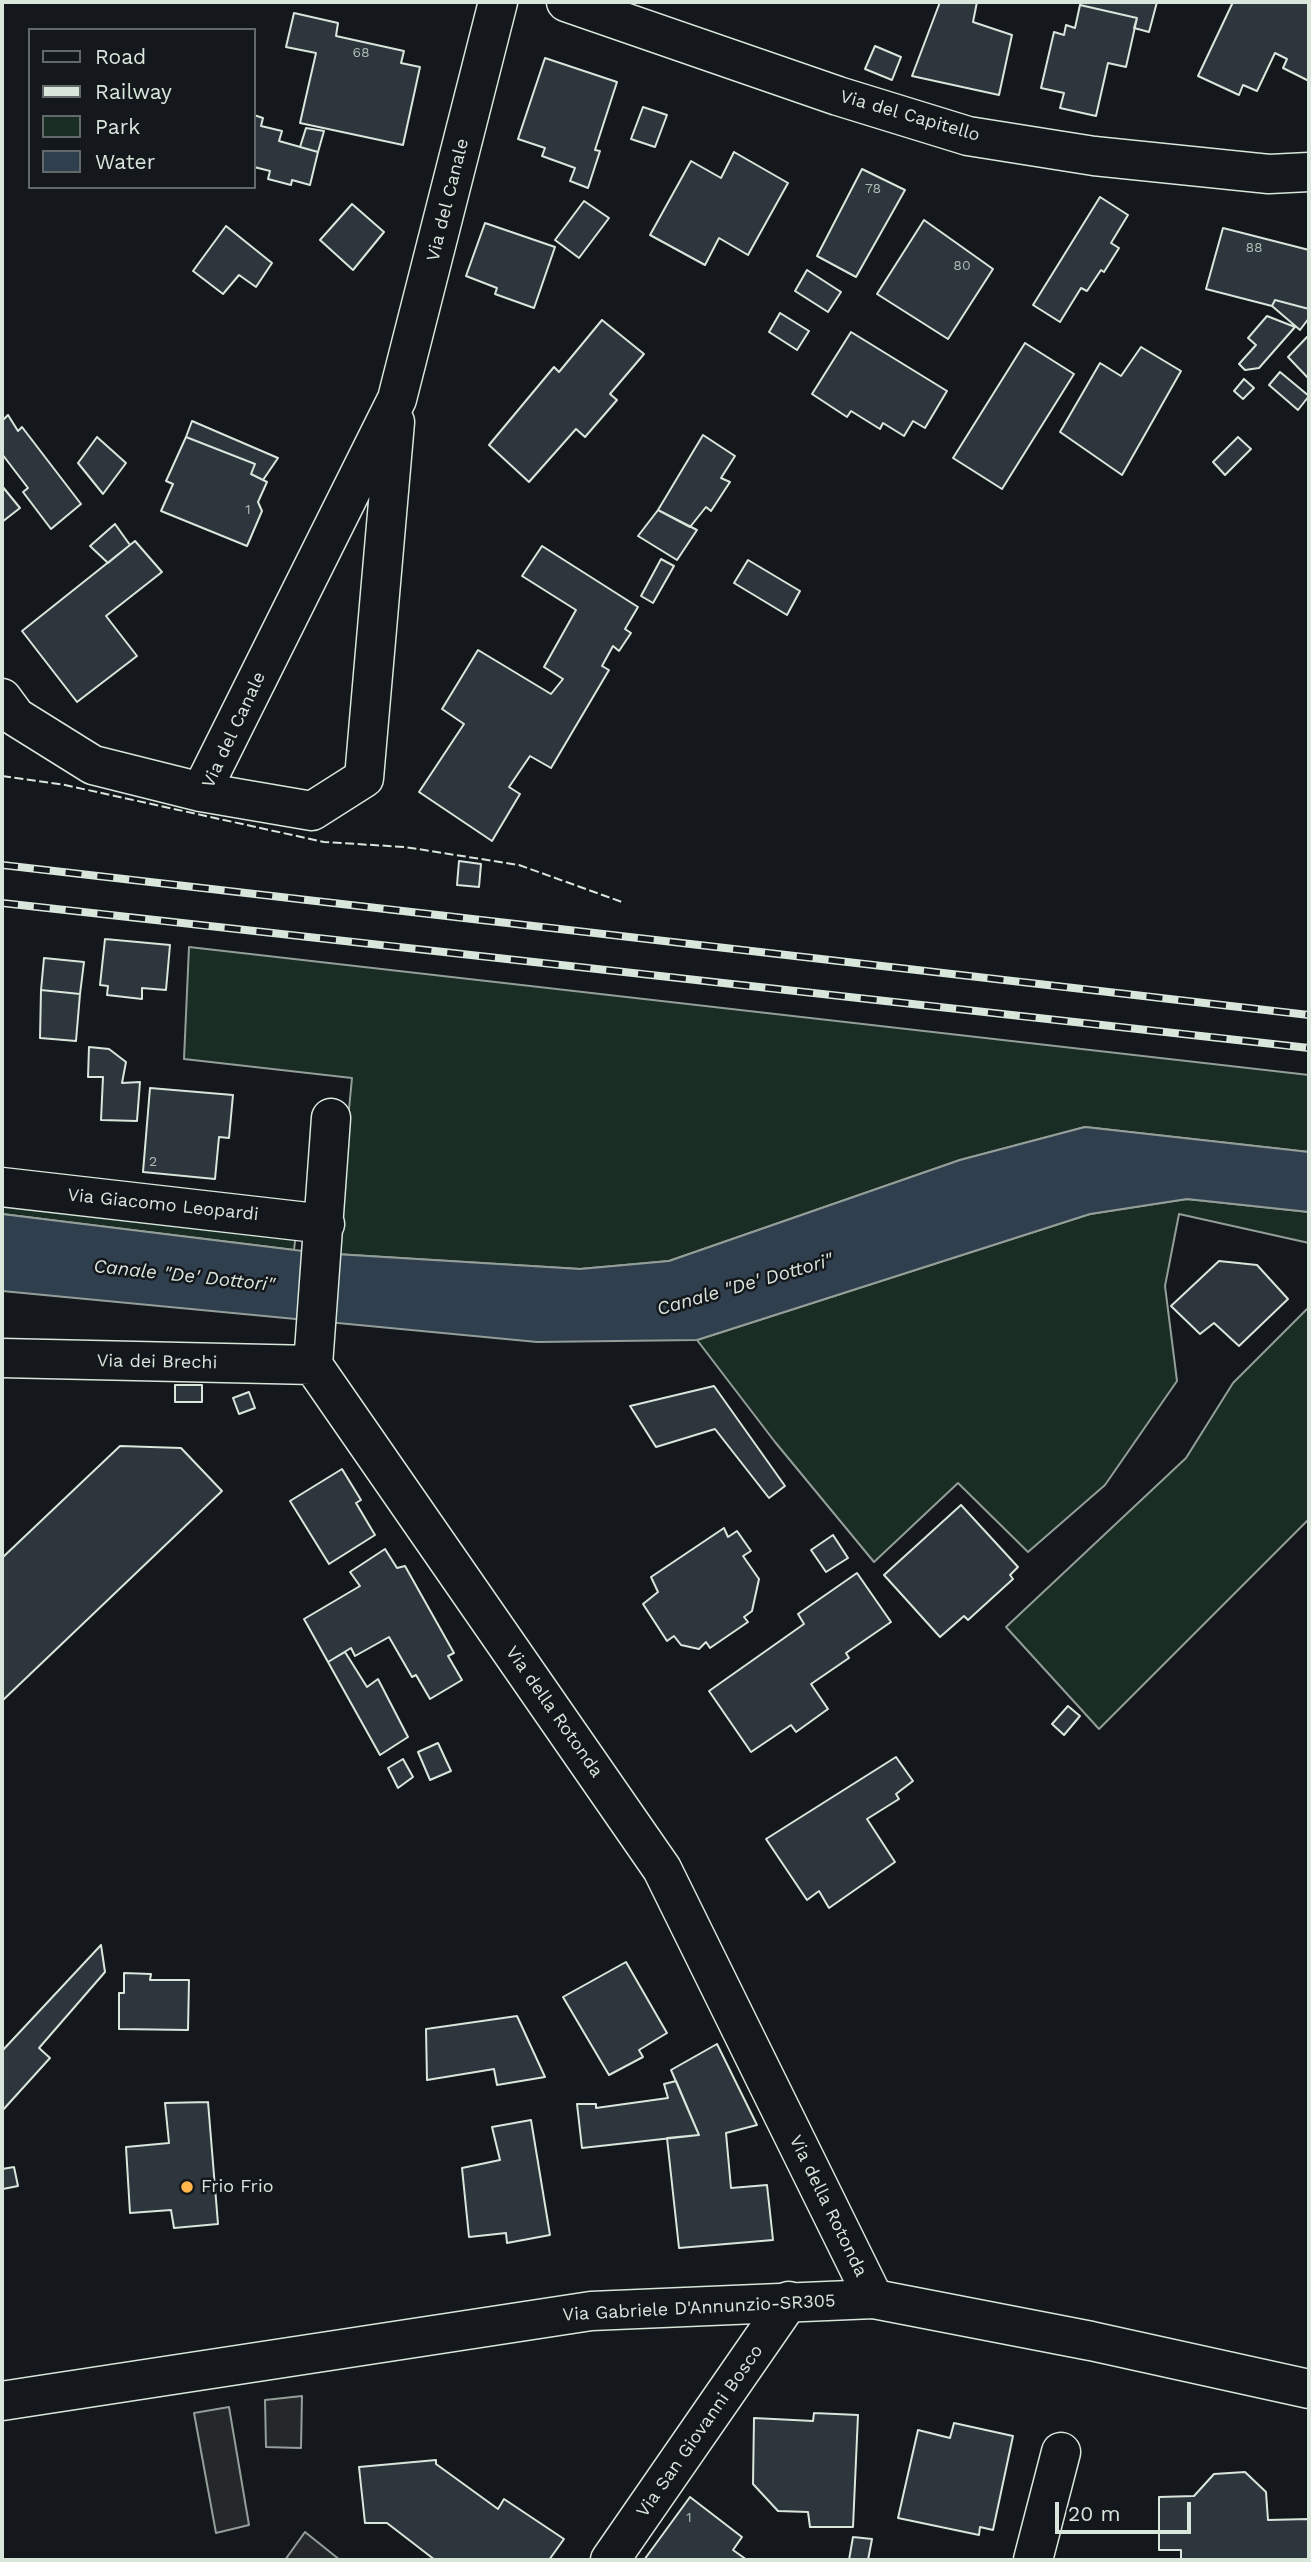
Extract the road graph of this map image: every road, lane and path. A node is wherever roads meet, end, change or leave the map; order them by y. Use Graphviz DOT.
graph roads {
  1 [pos="498,2"];
  2 [pos="566,2"];
  3 [pos="1309,172"];
  4 [pos="397,399"];
  5 [pos="2,698"];
  6 [pos="201,792"];
  7 [pos="331,1118"];
  8 [pos="2,1187"];
  9 [pos="322,1239"];
  10 [pos="2,1358"];
  11 [pos="313,1365"];
  12 [pos="874,2299"];
  13 [pos="789,2301"];
  14 [pos="1309,2389"];
  15 [pos="2,2401"];
  16 [pos="1061,2452"];
  17 [pos="610,2560"];
  18 [pos="1033,2560"];
  1 -- 4 [label="street, Via del Canale"];
  2 -- 3 [label="street, Via del Capitello"];
  4 -- 6 [label="street, Via del Canale"];
  4 -- 6 [label="street, Via del Canale"];
  5 -- 6 [label="street"];
  7 -- 9 [label="street"];
  8 -- 9 [label="street, Via Giacomo Leopardi"];
  9 -- 11 [label="street"];
  10 -- 11 [label="street, Via dei Brechi"];
  11 -- 12 [label="street, Via della Rotonda"];
  12 -- 13 [label="street, Via Gabriele D'Annunzio-SR305"];
  12 -- 14 [label="street, Via Gabriele D'Annunzio-SR305"];
  13 -- 15 [label="street, Via Gabriele D'Annunzio-SR305"];
  13 -- 17 [label="street, Via San Giovanni Bosco"];
  16 -- 18 [label="street"];
}
